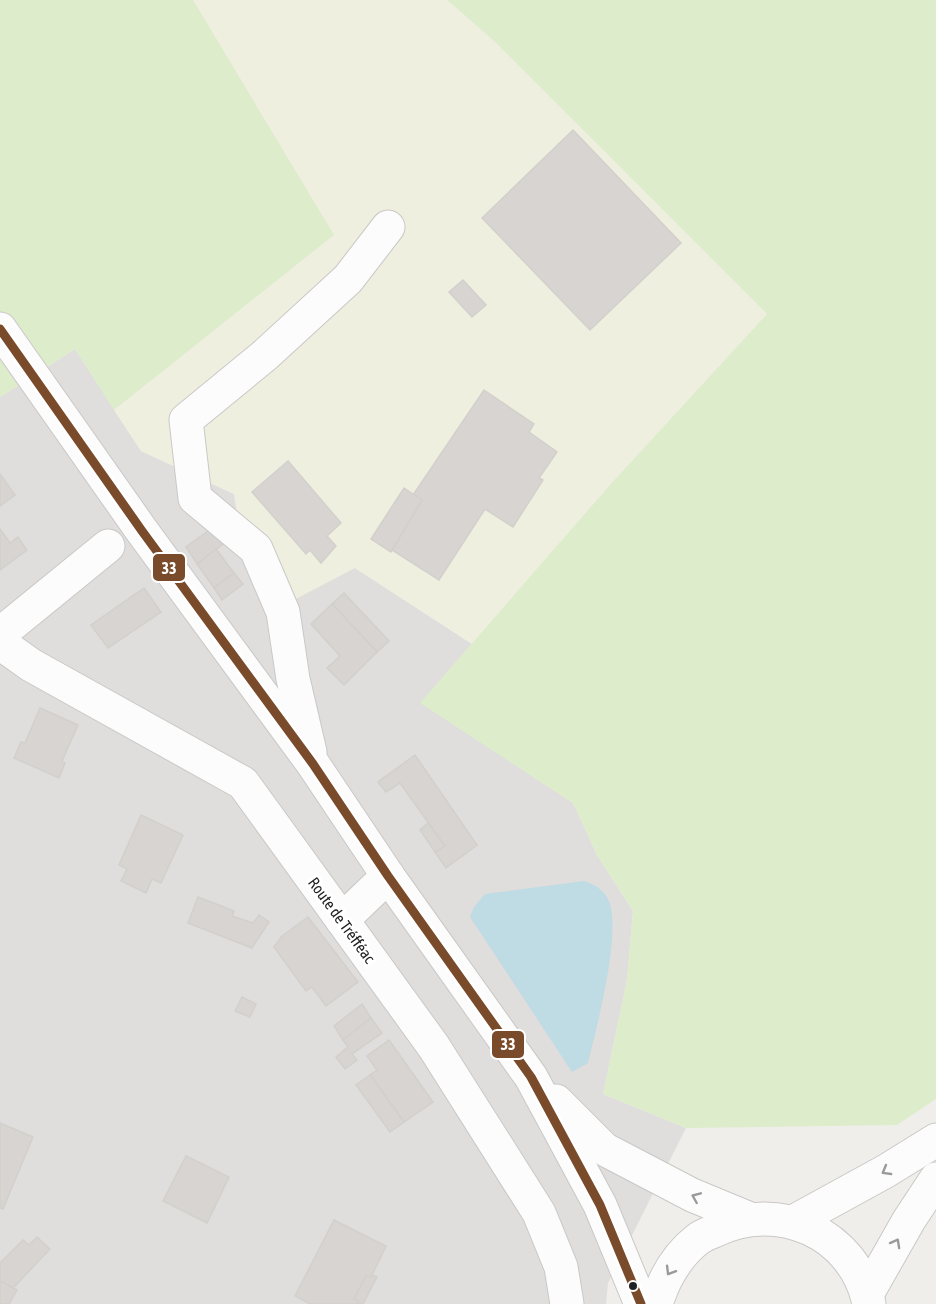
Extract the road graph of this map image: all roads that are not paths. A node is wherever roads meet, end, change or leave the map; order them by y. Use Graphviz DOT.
graph roads {
  1 [pos="388,227"];
  2 [pos="0,329"];
  3 [pos="108,546"];
  4 [pos="0,634"];
  5 [pos="0,643"];
  6 [pos="313,764"];
  7 [pos="388,876"];
  8 [pos="342,920"];
  9 [pos="531,1077"];
  10 [pos="936,1140"];
  11 [pos="936,1179"];
  12 [pos="750,1219"];
  13 [pos="793,1222"];
  14 [pos="868,1299"];
  15 [pos="567,1304"];
  16 [pos="641,1304"];
  17 [pos="656,1304"];
  1 -- 6 [label="street"];
  2 -- 6 [label="street"];
  3 -- 4 [label="street"];
  5 -- 8 [label="street, Route de Tréfféac"];
  6 -- 7 [label="street"];
  7 -- 8 [label="street"];
  7 -- 9 [label="street"];
  8 -- 15 [label="street, Route de Tréfféac"];
  12 -- 9 [label="street, one-way"];
  9 -- 16 [label="street"];
  10 -- 13 [label="street, one-way"];
  14 -- 11 [label="street, one-way"];
  12 -- 13 [label="street"];
  12 -- 17 [label="street, one-way"];
  13 -- 14 [label="street"];
}
